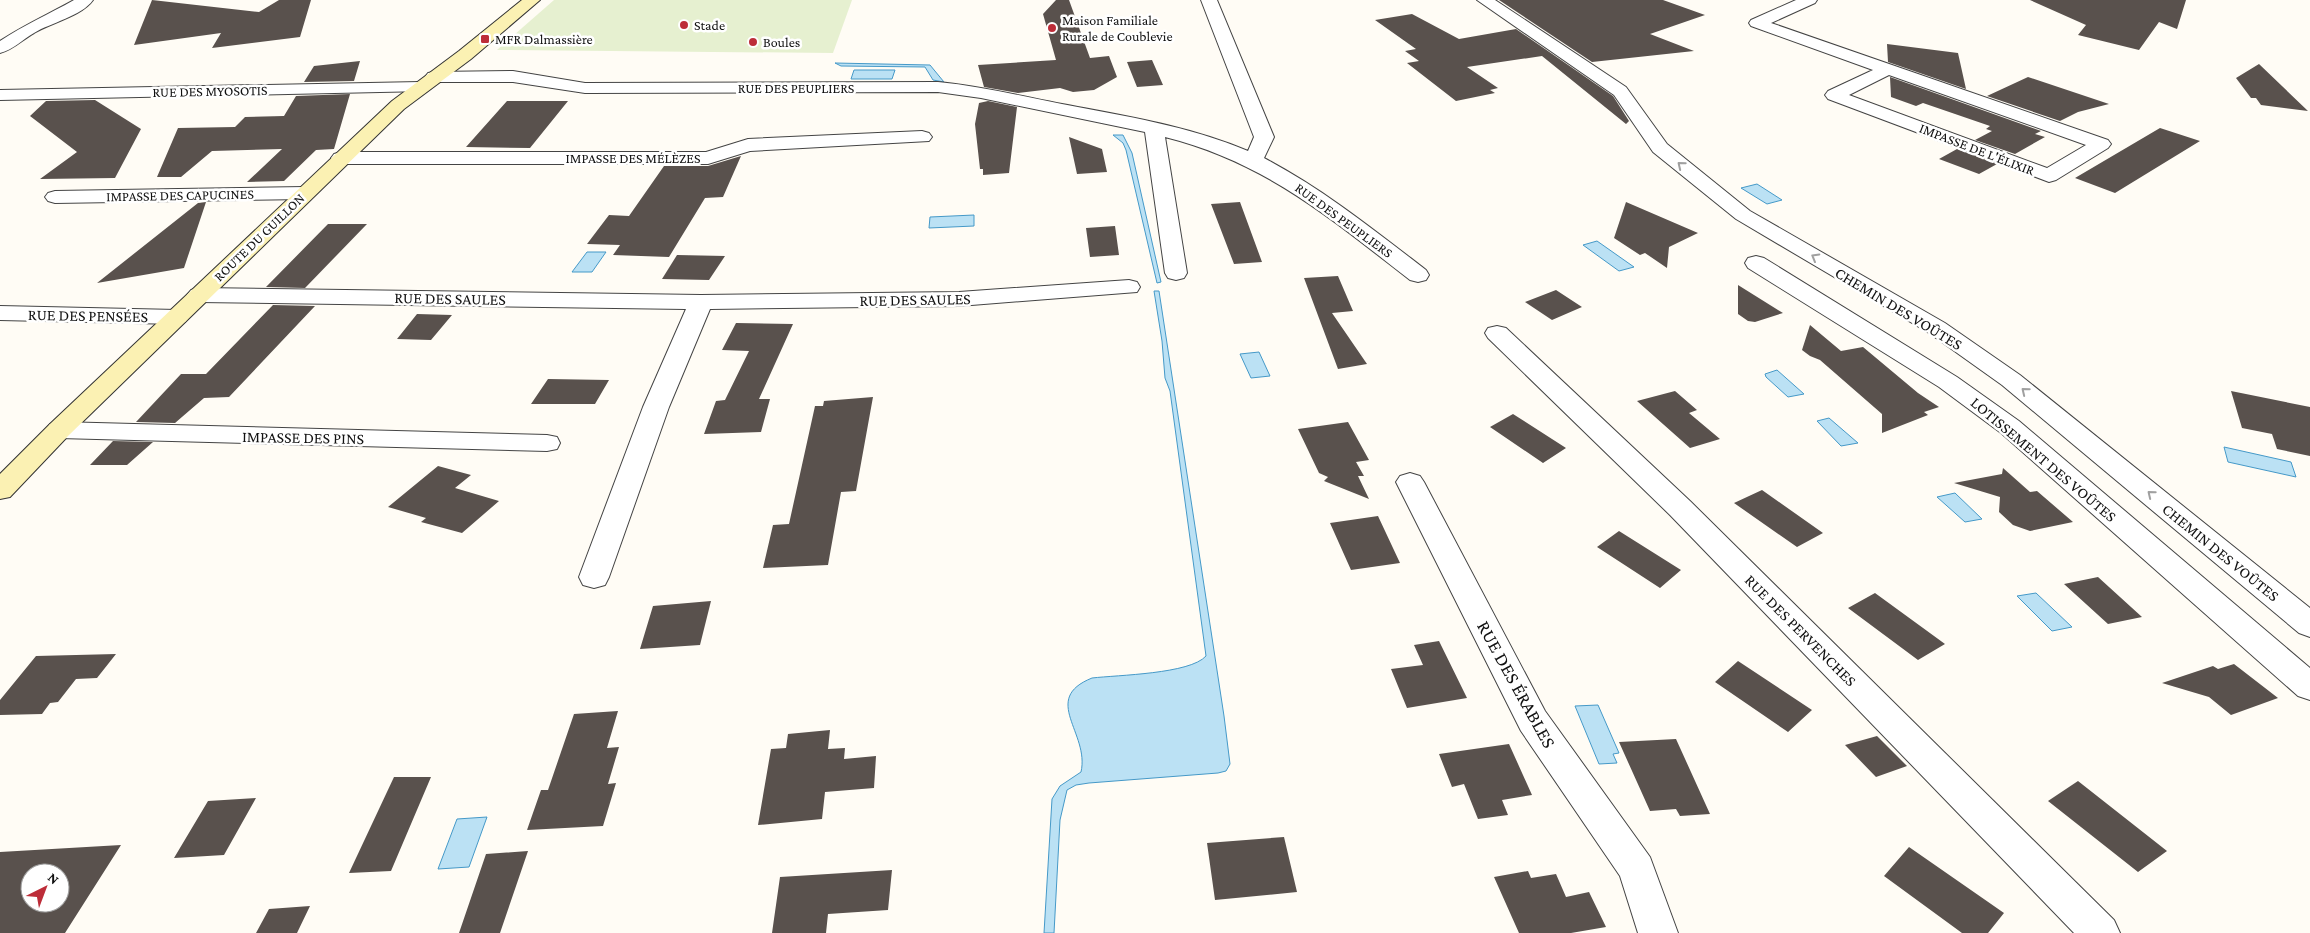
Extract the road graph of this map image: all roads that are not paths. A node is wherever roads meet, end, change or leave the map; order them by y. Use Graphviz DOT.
graph roads {
  1 [pos="85,0"];
  2 [pos="532,0"];
  3 [pos="1209,0"];
  4 [pos="1485,0"];
  5 [pos="1809,0"];
  6 [pos="0,28"];
  7 [pos="30,28"];
  8 [pos="0,48"];
  9 [pos="1889,69"];
  10 [pos="427,82"];
  11 [pos="0,94"];
  12 [pos="1154,129"];
  13 [pos="922,137"];
  14 [pos="341,158"];
  15 [pos="1253,161"];
  16 [pos="306,193"];
  17 [pos="55,198"];
  18 [pos="1756,263"];
  19 [pos="1176,273"];
  20 [pos="1418,275"];
  21 [pos="1129,287"];
  22 [pos="199,295"];
  23 [pos="701,302"];
  24 [pos="0,313"];
  25 [pos="177,317"];
  26 [pos="1497,333"];
  27 [pos="58,430"];
  28 [pos="547,443"];
  29 [pos="1410,482"];
  30 [pos="0,490"];
  31 [pos="594,577"];
  32 [pos="2310,626"];
  33 [pos="2310,687"];
  34 [pos="1658,933"];
  35 [pos="2100,933"];
  1 -- 7 [label="street"];
  2 -- 10 [label="street, ROUTE DU GUILLON"];
  3 -- 15 [label="street"];
  32 -- 4 [label="street, CHEMIN DES VOÛTES, one-way"];
  5 -- 9 [label="street, IMPASSE DE L'ÉLIXIR"];
  6 -- 7 [label="street"];
  7 -- 8 [label="street"];
  9 -- 9 [label="street, IMPASSE DE L'ÉLIXIR"];
  10 -- 11 [label="street, RUE DES MYOSOTIS"];
  10 -- 12 [label="street, RUE DES PEUPLIERS"];
  10 -- 14 [label="street, ROUTE DU GUILLON"];
  12 -- 15 [label="street, RUE DES PEUPLIERS"];
  12 -- 19 [label="street"];
  13 -- 14 [label="street, IMPASSE DES MÉLÈZES"];
  14 -- 16 [label="street, ROUTE DU GUILLON"];
  15 -- 20 [label="street, RUE DES PEUPLIERS"];
  16 -- 17 [label="street, IMPASSE DES CAPUCINES"];
  16 -- 22 [label="street, ROUTE DU GUILLON"];
  18 -- 33 [label="street, LOTISSEMENT DES VOÛTES"];
  21 -- 23 [label="street, RUE DES SAULES"];
  22 -- 23 [label="street, RUE DES SAULES"];
  22 -- 25 [label="street, ROUTE DU GUILLON"];
  23 -- 31 [label="street"];
  24 -- 25 [label="street, RUE DES PENSÉES"];
  25 -- 27 [label="street, ROUTE DU GUILLON"];
  26 -- 35 [label="street, RUE DES PERVENCHES"];
  27 -- 28 [label="street, IMPASSE DES PINS"];
  27 -- 30 [label="street, ROUTE DU GUILLON"];
  29 -- 34 [label="street, RUE DES ÉRABLES"];
}
